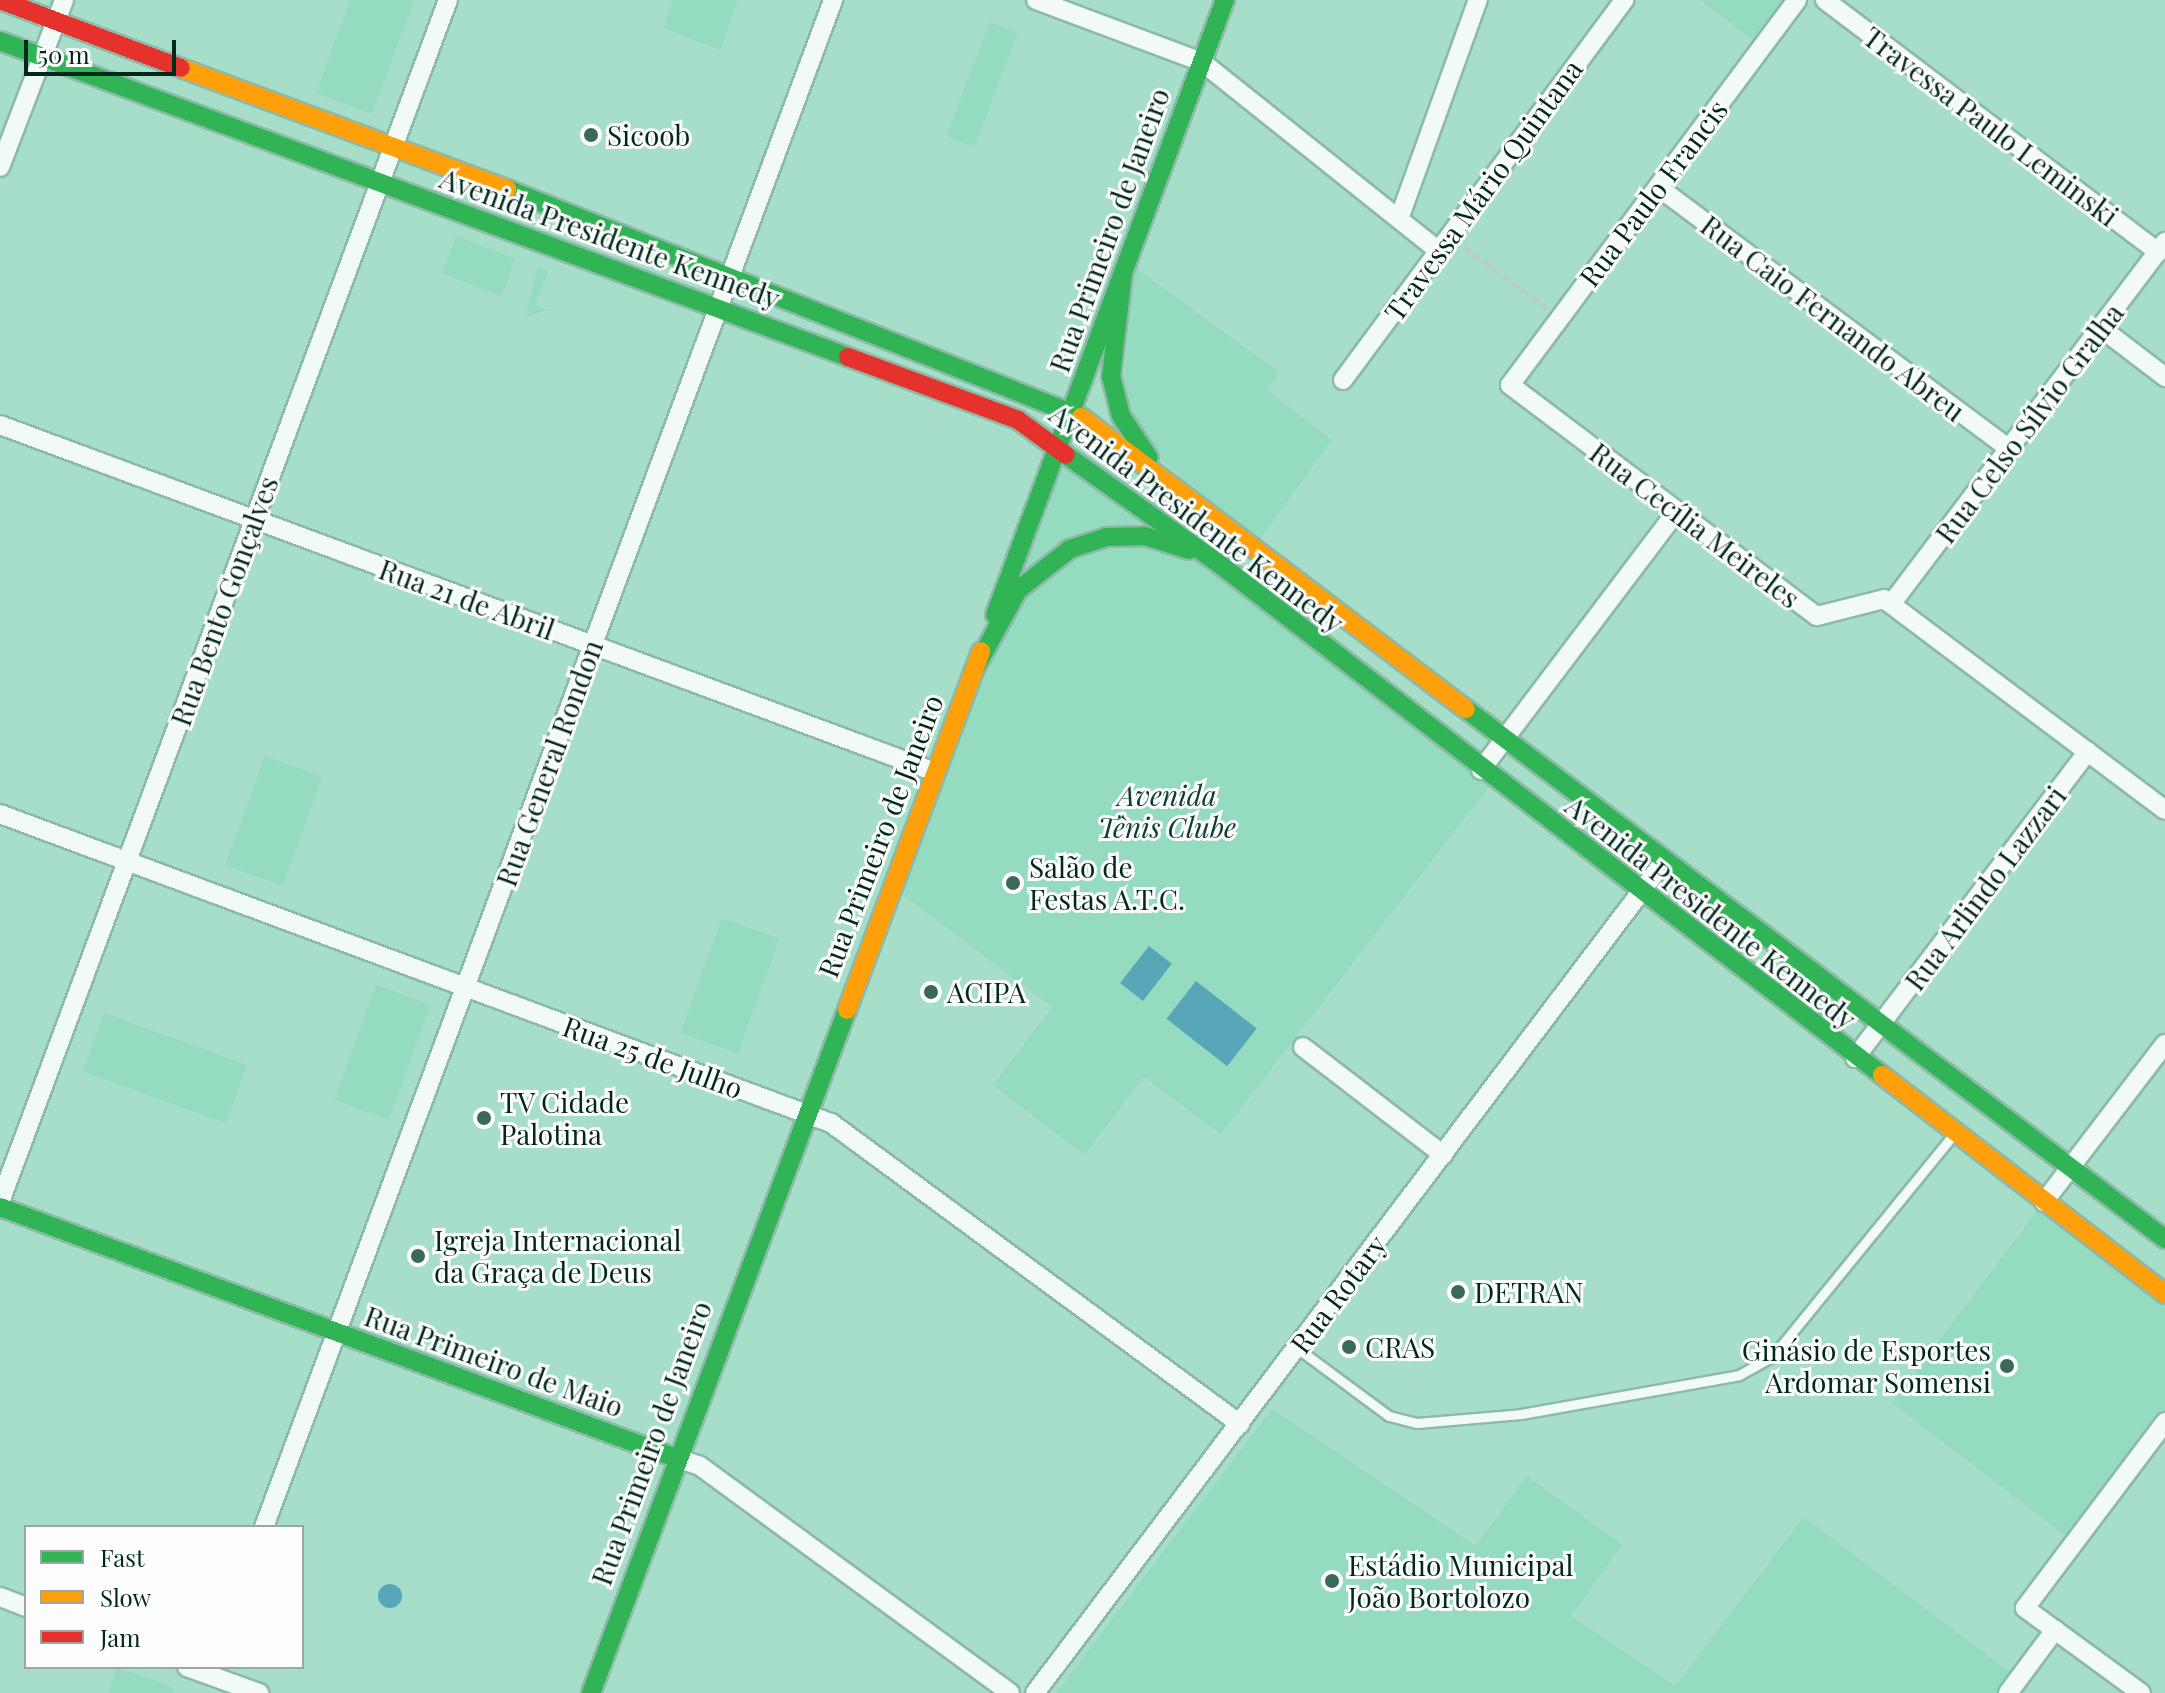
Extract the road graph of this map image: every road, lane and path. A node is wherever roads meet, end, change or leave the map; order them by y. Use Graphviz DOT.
graph roads {
  1 [pos="0,0"];
  2 [pos="64,0"];
  3 [pos="448,0"];
  4 [pos="833,0"];
  5 [pos="1036,0"];
  6 [pos="1225,0"];
  7 [pos="1478,0"];
  8 [pos="1624,0"];
  9 [pos="1797,0"];
  10 [pos="1825,0"];
  11 [pos="56,21"];
  12 [pos="0,41"];
  13 [pos="42,57"];
  14 [pos="1202,62"];
  15 [pos="393,147"];
  16 [pos="0,167"];
  17 [pos="380,183"];
  18 [pos="1658,187"];
  19 [pos="1399,219"];
  20 [pos="1444,244"];
  21 [pos="2161,247"];
  22 [pos="731,273"];
  23 [pos="1123,273"];
  24 [pos="718,309"];
  25 [pos="1559,318"];
  26 [pos="2101,328"];
  27 [pos="2165,377"];
  28 [pos="1343,380"];
  29 [pos="1510,385"];
  30 [pos="1072,410"];
  31 [pos="0,425"];
  32 [pos="1059,444"];
  33 [pos="2009,449"];
  34 [pos="1676,512"];
  35 [pos="254,520"];
  36 [pos="1224,526"];
  37 [pos="1222,566"];
  38 [pos="1892,603"];
  39 [pos="593,645"];
  40 [pos="973,672"];
  41 [pos="1505,739"];
  42 [pos="2088,751"];
  43 [pos="1481,770"];
  44 [pos="935,772"];
  45 [pos="2165,810"];
  46 [pos="0,814"];
  47 [pos="1665,860"];
  48 [pos="127,861"];
  49 [pos="1640,895"];
  50 [pos="465,987"];
  51 [pos="1882,1025"];
  52 [pos="2165,1044"];
  53 [pos="1303,1047"];
  54 [pos="1855,1058"];
  55 [pos="804,1114"];
  56 [pos="1954,1133"];
  57 [pos="1443,1155"];
  58 [pos="2071,1168"];
  59 [pos="2044,1202"];
  60 [pos="0,1204"];
  61 [pos="2165,1239"];
  62 [pos="2165,1294"];
  63 [pos="337,1333"];
  64 [pos="1297,1348"];
  65 [pos="2165,1422"];
  66 [pos="1240,1424"];
  67 [pos="673,1457"];
  68 [pos="265,1525"];
  69 [pos="0,1597"];
  70 [pos="24,1606"];
  71 [pos="2055,1630"];
  72 [pos="208,1678"];
  73 [pos="259,1693"];
  74 [pos="591,1693"];
  75 [pos="1010,1693"];
  76 [pos="1035,1693"];
  77 [pos="2008,1693"];
  78 [pos="2141,1693"];
  1 -- 11 [label="main road, Avenida Presidente Kennedy"];
  2 -- 11 [label="street"];
  3 -- 15 [label="street, Rua Bento Gonçalves"];
  4 -- 22 [label="street, Rua General Rondon"];
  5 -- 14 [label="street"];
  6 -- 14 [label="main road, Rua Primeiro de Janeiro"];
  7 -- 19 [label="street"];
  8 -- 20 [label="street, Travessa Mário Quintana"];
  9 -- 18 [label="street, Rua Paulo Francis"];
  10 -- 21 [label="street, Travessa Paulo Leminski"];
  11 -- 13 [label="street"];
  11 -- 15 [label="main road, Avenida Presidente Kennedy"];
  12 -- 13 [label="main road, Avenida Presidente Kennedy"];
  13 -- 16 [label="street"];
  13 -- 17 [label="main road, Avenida Presidente Kennedy"];
  14 -- 19 [label="street"];
  14 -- 23 [label="main road, Rua Primeiro de Janeiro"];
  15 -- 17 [label="street, Rua Bento Gonçalves"];
  15 -- 22 [label="main road, Avenida Presidente Kennedy"];
  17 -- 24 [label="main road, Avenida Presidente Kennedy"];
  17 -- 35 [label="street, Rua Bento Gonçalves"];
  18 -- 25 [label="street, Rua Paulo Francis"];
  18 -- 33 [label="street, Rua Caio Fernando Abreu"];
  19 -- 20 [label="street"];
  20 -- 25 [label="path"];
  20 -- 28 [label="street, Travessa Mário Quintana"];
  21 -- 26 [label="street, Rua Celso Sílvio Gralha"];
  22 -- 24 [label="street, Rua General Rondon"];
  22 -- 30 [label="main road, Avenida Presidente Kennedy"];
  23 -- 30 [label="main road, Rua Primeiro de Janeiro"];
  23 -- 36 [label="main road"];
  24 -- 32 [label="main road, Avenida Presidente Kennedy"];
  24 -- 39 [label="street, Rua General Rondon"];
  25 -- 29 [label="street, Rua Paulo Francis"];
  26 -- 27 [label="street"];
  26 -- 33 [label="street, Rua Celso Sílvio Gralha"];
  29 -- 34 [label="street, Rua Cecília Meireles"];
  30 -- 32 [label="main road, Rua Primeiro de Janeiro"];
  30 -- 36 [label="main road, Avenida Presidente Kennedy"];
  31 -- 35 [label="street, Rua 21 de Abril"];
  32 -- 37 [label="main road, Avenida Presidente Kennedy"];
  32 -- 40 [label="main road, Rua Primeiro de Janeiro"];
  33 -- 38 [label="street, Rua Celso Sílvio Gralha"];
  34 -- 38 [label="street, Rua Cecília Meireles"];
  34 -- 41 [label="street"];
  35 -- 39 [label="street, Rua 21 de Abril"];
  35 -- 48 [label="street, Rua Bento Gonçalves"];
  36 -- 41 [label="main road, Avenida Presidente Kennedy"];
  37 -- 40 [label="main road"];
  37 -- 43 [label="main road, Avenida Presidente Kennedy"];
  38 -- 42 [label="street"];
  39 -- 44 [label="street, Rua 21 de Abril"];
  39 -- 50 [label="street, Rua General Rondon"];
  40 -- 44 [label="main road, Rua Primeiro de Janeiro"];
  41 -- 43 [label="street"];
  41 -- 47 [label="main road, Avenida Presidente Kennedy"];
  42 -- 45 [label="street"];
  42 -- 51 [label="street, Rua Arlindo Lazzari"];
  43 -- 49 [label="main road, Avenida Presidente Kennedy"];
  44 -- 55 [label="main road, Rua Primeiro de Janeiro"];
  46 -- 48 [label="street, Rua 25 de Julho"];
  47 -- 49 [label="street, Rua Rotary"];
  47 -- 51 [label="main road, Avenida Presidente Kennedy"];
  48 -- 50 [label="street, Rua 25 de Julho"];
  48 -- 60 [label="street, Rua Bento Gonçalves"];
  49 -- 54 [label="main road, Avenida Presidente Kennedy"];
  49 -- 57 [label="street, Rua Rotary"];
  50 -- 55 [label="street, Rua 25 de Julho"];
  50 -- 63 [label="street, Rua General Rondon"];
  51 -- 54 [label="street, Rua Arlindo Lazzari"];
  51 -- 58 [label="main road, Avenida Presidente Kennedy"];
  52 -- 58 [label="street"];
  53 -- 57 [label="street"];
  54 -- 56 [label="main road, Avenida Presidente Kennedy"];
  55 -- 66 [label="street, Rua 25 de Julho"];
  55 -- 67 [label="main road, Rua Primeiro de Janeiro"];
  56 -- 59 [label="main road, Avenida Presidente Kennedy"];
  56 -- 64 [label="lane"];
  57 -- 64 [label="street, Rua Rotary"];
  58 -- 59 [label="street"];
  58 -- 61 [label="main road, Avenida Presidente Kennedy"];
  59 -- 62 [label="main road, Avenida Presidente Kennedy"];
  60 -- 63 [label="main road, Rua Primeiro de Maio"];
  63 -- 67 [label="main road, Rua Primeiro de Maio"];
  63 -- 68 [label="street, Rua General Rondon"];
  64 -- 66 [label="street, Rua Rotary"];
  65 -- 71 [label="street"];
  66 -- 76 [label="street, Rua Rotary"];
  67 -- 74 [label="main road, Rua Primeiro de Janeiro"];
  67 -- 75 [label="street, Rua Primeiro de Maio"];
  69 -- 70 [label="street"];
  71 -- 77 [label="street"];
  71 -- 78 [label="street"];
  72 -- 73 [label="street"];
}
